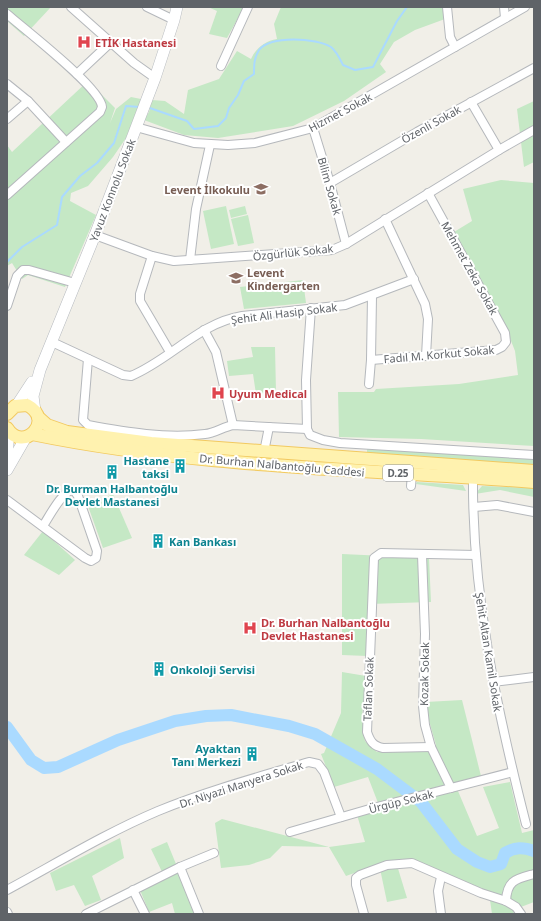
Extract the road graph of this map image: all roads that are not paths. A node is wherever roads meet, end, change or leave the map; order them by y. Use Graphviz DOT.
graph roads {
  1 [pos="71,7"];
  2 [pos="147,7"];
  3 [pos="177,7"];
  4 [pos="248,7"];
  5 [pos="447,7"];
  6 [pos="504,7"];
  7 [pos="525,7"];
  8 [pos="7,14"];
  9 [pos="505,18"];
  10 [pos="174,20"];
  11 [pos="110,43"];
  12 [pos="455,47"];
  13 [pos="221,66"];
  14 [pos="534,68"];
  15 [pos="77,74"];
  16 [pos="155,78"];
  17 [pos="7,84"];
  18 [pos="28,101"];
  19 [pos="471,102"];
  20 [pos="7,119"];
  21 [pos="136,127"];
  22 [pos="313,128"];
  23 [pos="534,130"];
  24 [pos="66,142"];
  25 [pos="210,144"];
  26 [pos="498,150"];
  27 [pos="330,183"];
  28 [pos="428,193"];
  29 [pos="7,195"];
  30 [pos="384,220"];
  31 [pos="95,235"];
  32 [pos="346,244"];
  33 [pos="152,256"];
  34 [pos="190,260"];
  35 [pos="414,279"];
  36 [pos="75,283"];
  37 [pos="372,296"];
  38 [pos="7,306"];
  39 [pos="311,308"];
  40 [pos="204,330"];
  41 [pos="52,342"];
  42 [pos="505,344"];
  43 [pos="170,352"];
  44 [pos="426,356"];
  45 [pos="88,359"];
  46 [pos="371,360"];
  47 [pos="40,370"];
  48 [pos="369,384"];
  49 [pos="11,408"];
  50 [pos="37,414"];
  51 [pos="233,425"];
  52 [pos="269,427"];
  53 [pos="307,429"];
  54 [pos="8,430"];
  55 [pos="29,436"];
  56 [pos="264,452"];
  57 [pos="7,455"];
  58 [pos="534,455"];
  59 [pos="7,470"];
  60 [pos="534,471"];
  61 [pos="473,477"];
  62 [pos="534,482"];
  63 [pos="7,500"];
  64 [pos="474,508"];
  65 [pos="534,512"];
  66 [pos="43,526"];
  67 [pos="422,555"];
  68 [pos="476,555"];
  69 [pos="534,677"];
  70 [pos="492,682"];
  71 [pos="431,747"];
  72 [pos="513,772"];
  73 [pos="451,788"];
  74 [pos="341,817"];
  75 [pos="526,824"];
  76 [pos="290,832"];
  77 [pos="214,853"];
  78 [pos="180,867"];
  79 [pos="534,874"];
  80 [pos="441,877"];
  81 [pos="7,890"];
  82 [pos="134,890"];
  83 [pos="506,901"];
  84 [pos="86,914"];
  85 [pos="145,914"];
  86 [pos="199,914"];
  87 [pos="364,914"];
  88 [pos="440,914"];
  89 [pos="521,914"];
  1 -- 11 [label="street"];
  2 -- 10 [label="street"];
  3 -- 10 [label="street, Yavuz Konnolu Sokak"];
  4 -- 13 [label="street"];
  5 -- 12 [label="street"];
  6 -- 9 [label="street"];
  7 -- 9 [label="street, Hizmet Sokak"];
  8 -- 15 [label="street"];
  9 -- 12 [label="street, Hizmet Sokak"];
  10 -- 16 [label="street, Yavuz Konnolu Sokak"];
  11 -- 15 [label="street"];
  11 -- 16 [label="street"];
  12 -- 22 [label="street, Hizmet Sokak"];
  14 -- 19 [label="street, Özenli Sokak"];
  15 -- 24 [label="street"];
  16 -- 21 [label="street, Yavuz Konnolu Sokak"];
  17 -- 18 [label="street"];
  18 -- 20 [label="street"];
  18 -- 24 [label="street"];
  19 -- 26 [label="street"];
  19 -- 27 [label="street, Özenli Sokak"];
  21 -- 25 [label="street, Hizmet Sokak"];
  21 -- 31 [label="street, Yavuz Konnolu Sokak"];
  22 -- 25 [label="street, Hizmet Sokak"];
  22 -- 27 [label="street, Bilim Sokak"];
  23 -- 26 [label="street, Özgürlük Sokak"];
  24 -- 29 [label="street"];
  25 -- 34 [label="street"];
  26 -- 28 [label="street, Özgürlük Sokak"];
  27 -- 32 [label="street, Bilim Sokak"];
  28 -- 30 [label="street, Özgürlük Sokak"];
  28 -- 42 [label="street, Mehmet Zeka Sokak"];
  30 -- 32 [label="street, Özgürlük Sokak"];
  30 -- 35 [label="street"];
  31 -- 33 [label="street, Özgürlük Sokak"];
  31 -- 36 [label="street, Yavuz Konnolu Sokak"];
  32 -- 34 [label="street, Özgürlük Sokak"];
  33 -- 34 [label="street, Özgürlük Sokak"];
  33 -- 43 [label="street"];
  35 -- 37 [label="street, Şehit Ali Hasip Sokak"];
  35 -- 44 [label="street"];
  36 -- 38 [label="street"];
  36 -- 41 [label="street, Yavuz Konnolu Sokak"];
  37 -- 39 [label="street, Şehit Ali Hasip Sokak"];
  37 -- 46 [label="street"];
  39 -- 40 [label="street, Şehit Ali Hasip Sokak"];
  39 -- 53 [label="street"];
  40 -- 43 [label="street, Şehit Ali Hasip Sokak"];
  40 -- 51 [label="street"];
  41 -- 45 [label="street, Şehit Ali Hasip Sokak"];
  41 -- 47 [label="street, Yavuz Konnolu Sokak"];
  42 -- 44 [label="street, Fadıl M. Korkut Sokak"];
  43 -- 45 [label="street, Şehit Ali Hasip Sokak"];
  44 -- 46 [label="street, Fadıl M. Korkut Sokak"];
  45 -- 51 [label="street"];
  46 -- 48 [label="street"];
  47 -- 49 [label="street, Yavuz Konnolu Sokak"];
  47 -- 50 [label="street, Yavuz Konnolu Sokak"];
  49 -- 50 [label="main road, D.25"];
  50 -- 55 [label="main road"];
  50 -- 56 [label="main road, Dr. Burhan Nalbantoğlu Caddesi / D.25"];
  51 -- 52 [label="street"];
  52 -- 53 [label="street"];
  52 -- 56 [label="street"];
  53 -- 58 [label="street"];
  54 -- 55 [label="main road, D.25"];
  54 -- 57 [label="street"];
  55 -- 59 [label="street"];
  55 -- 61 [label="main road, Dr. Burhan Nalbantoğlu Caddesi / D.25"];
  56 -- 60 [label="main road, Dr. Burhan Nalbantoğlu Caddesi / D.25"];
  61 -- 62 [label="main road, Dr. Burhan Nalbantoğlu Caddesi / D.25"];
  61 -- 64 [label="street, Şehit Altan Kamil Sokak"];
  63 -- 66 [label="street"];
  64 -- 65 [label="street"];
  64 -- 68 [label="street, Şehit Altan Kamil Sokak"];
  66 -- 66 [label="street"];
  67 -- 68 [label="street, Taflan Sokak"];
  67 -- 71 [label="street, Kozak Sokak"];
  67 -- 71 [label="street, Taflan Sokak"];
  68 -- 70 [label="street, Şehit Altan Kamil Sokak"];
  69 -- 70 [label="street"];
  70 -- 72 [label="street, Şehit Altan Kamil Sokak"];
  71 -- 73 [label="street, Kozak Sokak"];
  72 -- 73 [label="street, Ürgüp Sokak"];
  72 -- 75 [label="street, Şehit Altan Kamil Sokak"];
  73 -- 74 [label="street, Ürgüp Sokak"];
  74 -- 76 [label="street, Ürgüp Sokak"];
  74 -- 81 [label="street, Dr. Niyazi Manyera Sokak"];
  77 -- 78 [label="street"];
  78 -- 82 [label="street"];
  78 -- 86 [label="street"];
  79 -- 83 [label="street"];
  80 -- 83 [label="street"];
  80 -- 87 [label="street"];
  80 -- 88 [label="street"];
  82 -- 84 [label="street"];
  82 -- 85 [label="street"];
  83 -- 89 [label="street"];
}
